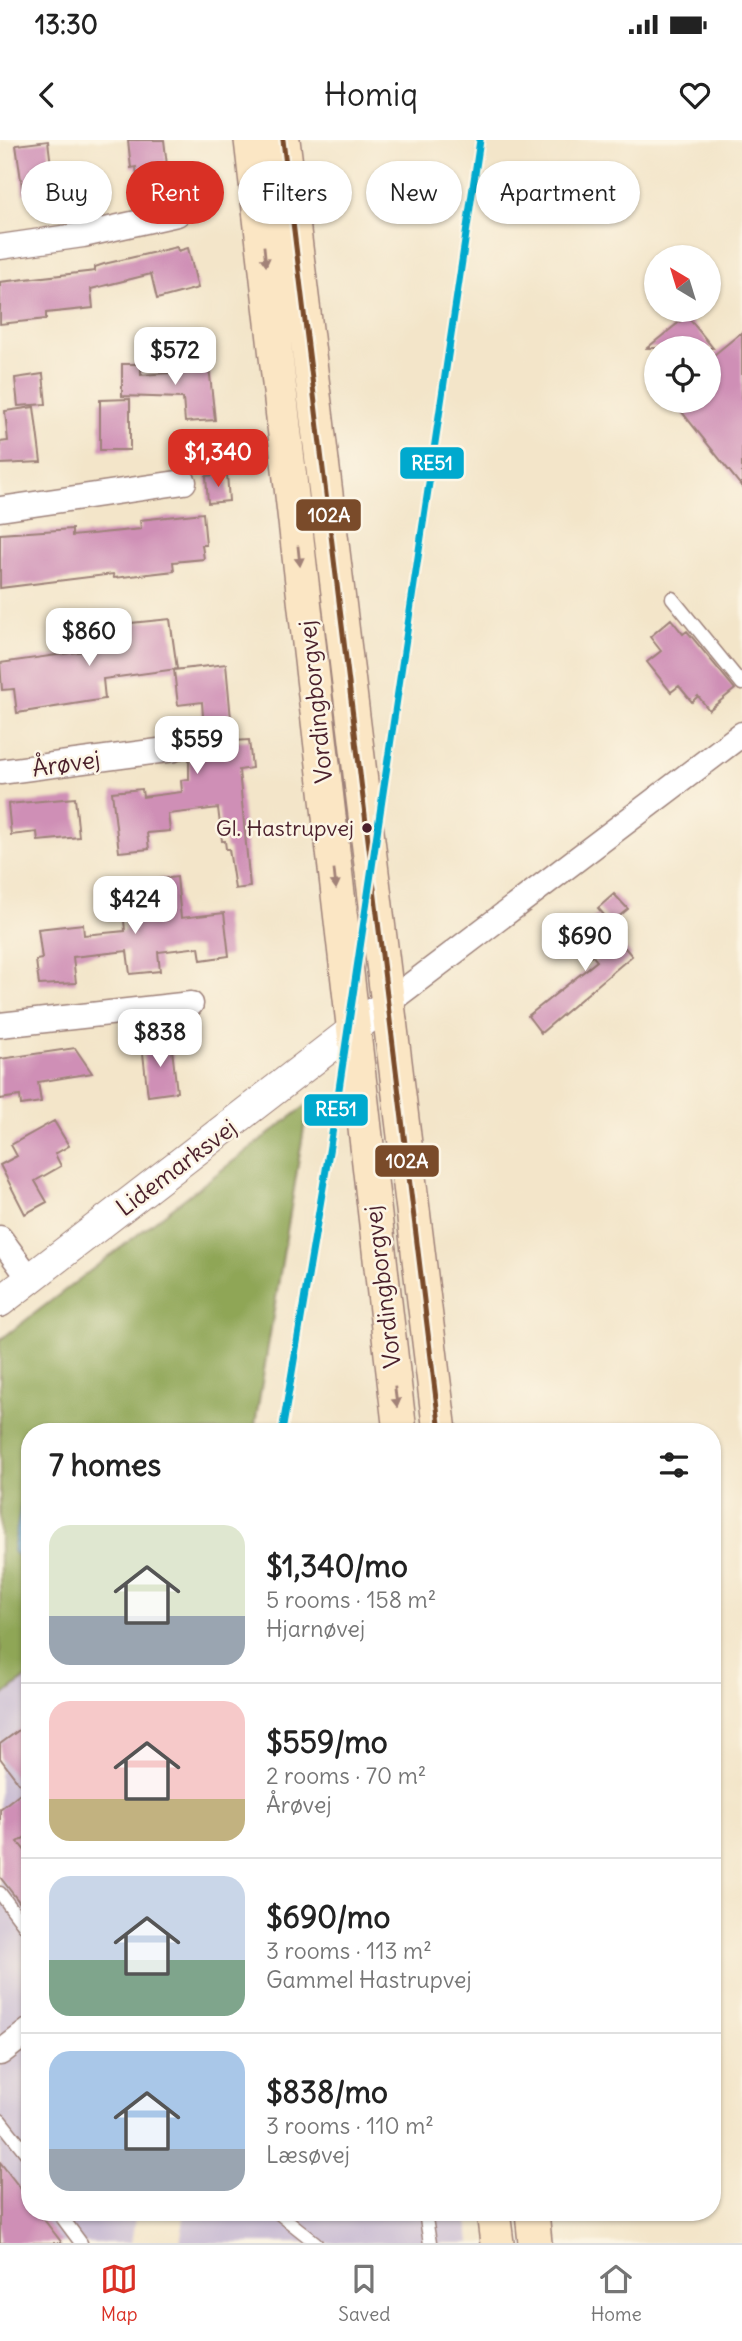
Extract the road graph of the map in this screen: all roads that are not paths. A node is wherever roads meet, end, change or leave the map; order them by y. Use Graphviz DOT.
graph roads {
  1 [pos="251,140"];
  2 [pos="284,140"];
  3 [pos="130,224"];
  4 [pos="0,247"];
  5 [pos="184,482"];
  6 [pos="0,509"];
  7 [pos="672,597"];
  8 [pos="742,684"];
  9 [pos="742,734"];
  10 [pos="174,749"];
  11 [pos="0,772"];
  12 [pos="390,1001"];
  13 [pos="191,1003"];
  14 [pos="0,1025"];
  15 [pos="352,1032"];
  16 [pos="0,1238"];
  17 [pos="30,1279"];
  18 [pos="0,1302"];
  19 [pos="399,1423"];
  20 [pos="439,1423"];
  21 [pos="0,1893"];
  22 [pos="21,1921"];
  23 [pos="21,2037"];
  24 [pos="0,2053"];
  25 [pos="0,2120"];
  26 [pos="21,2147"];
  27 [pos="65,2221"];
  28 [pos="288,2221"];
  29 [pos="426,2221"];
  30 [pos="494,2221"];
  31 [pos="533,2221"];
  32 [pos="81,2243"];
  33 [pos="316,2243"];
  34 [pos="430,2243"];
  35 [pos="497,2243"];
  36 [pos="536,2243"];
  1 -- 15 [label="main road, Vordingborgvej, one-way"];
  2 -- 12 [label="main road, Vordingborgvej"];
  3 -- 4 [label="street"];
  5 -- 6 [label="street"];
  7 -- 8 [label="lane"];
  9 -- 12 [label="street"];
  10 -- 11 [label="street, Årøvej"];
  12 -- 15 [label="street, Lidemarksvej"];
  12 -- 20 [label="main road, Vordingborgvej"];
  13 -- 14 [label="street"];
  15 -- 17 [label="street, Lidemarksvej"];
  15 -- 19 [label="main road, Vordingborgvej, one-way"];
  16 -- 17 [label="street"];
  17 -- 18 [label="street, Lidemarksvej"];
  21 -- 22 [label="lane"];
  23 -- 24 [label="street"];
  25 -- 26 [label="lane"];
  27 -- 32 [label="lane"];
  28 -- 33 [label="lane"];
  29 -- 34 [label="lane"];
  30 -- 35 [label="main road"];
  31 -- 36 [label="main road"];
}
